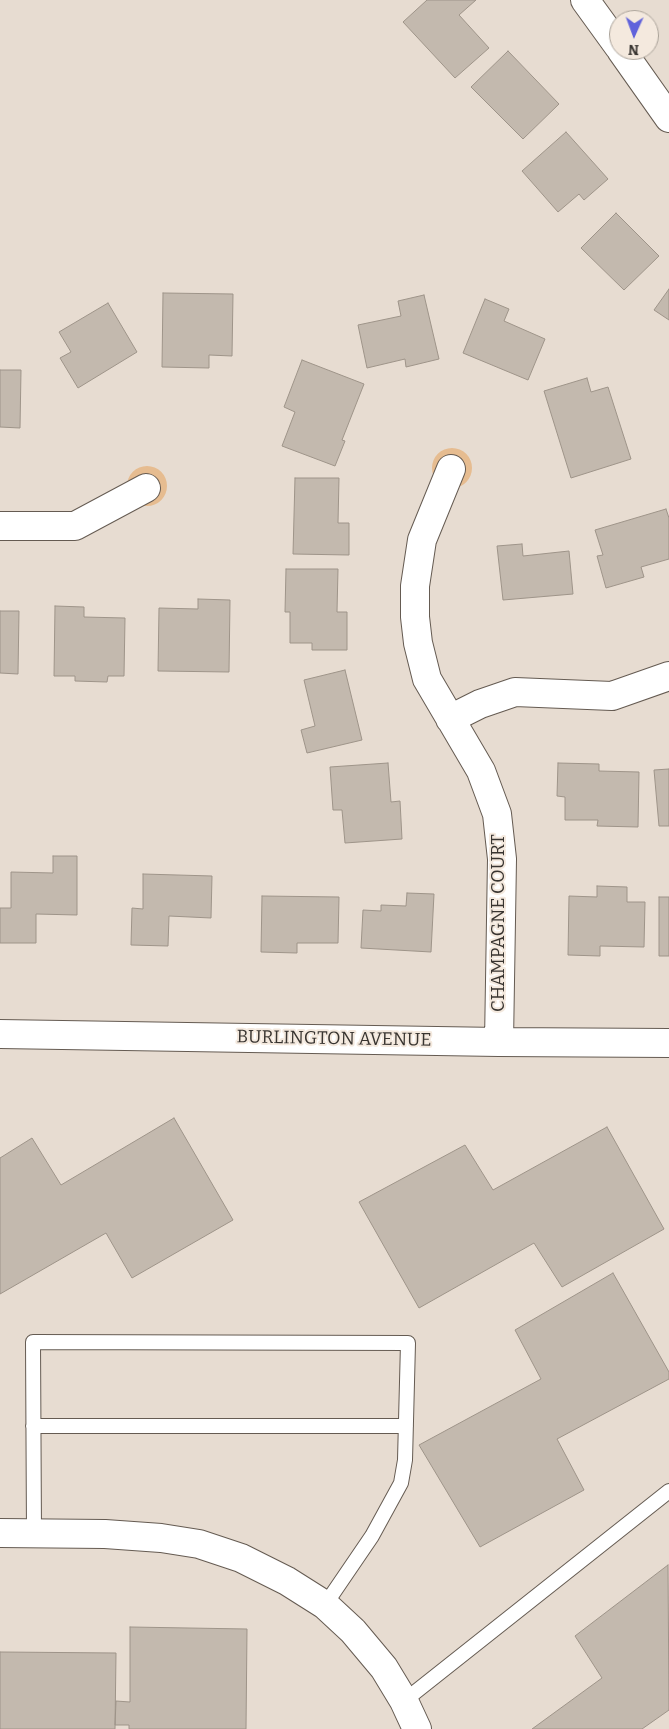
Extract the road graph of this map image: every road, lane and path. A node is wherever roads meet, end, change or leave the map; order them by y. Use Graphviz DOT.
graph roads {
  1 [pos="585,0"];
  2 [pos="609,34"];
  3 [pos="628,60"];
  4 [pos="669,118"];
  5 [pos="450,469"];
  6 [pos="146,488"];
  7 [pos="0,526"];
  8 [pos="669,676"];
  9 [pos="450,719"];
  10 [pos="0,1034"];
  11 [pos="499,1042"];
  12 [pos="669,1043"];
  13 [pos="33,1426"];
  14 [pos="406,1426"];
  15 [pos="669,1491"];
  16 [pos="0,1534"];
  17 [pos="34,1534"];
  18 [pos="325,1605"];
  19 [pos="404,1701"];
  20 [pos="417,1729"];
  1 -- 2 [label="street"];
  3 -- 4 [label="street"];
  5 -- 9 [label="street, CHAMPAGNE COURT"];
  6 -- 7 [label="street"];
  8 -- 9 [label="street"];
  9 -- 11 [label="street, CHAMPAGNE COURT"];
  10 -- 11 [label="street, BURLINGTON AVENUE"];
  11 -- 12 [label="street, BURLINGTON AVENUE"];
  13 -- 14 [label="lane"];
  13 -- 14 [label="lane"];
  13 -- 17 [label="lane"];
  14 -- 18 [label="lane"];
  15 -- 19 [label="lane"];
  16 -- 17 [label="street"];
  17 -- 18 [label="street"];
  18 -- 19 [label="street"];
  19 -- 20 [label="street"];
}
